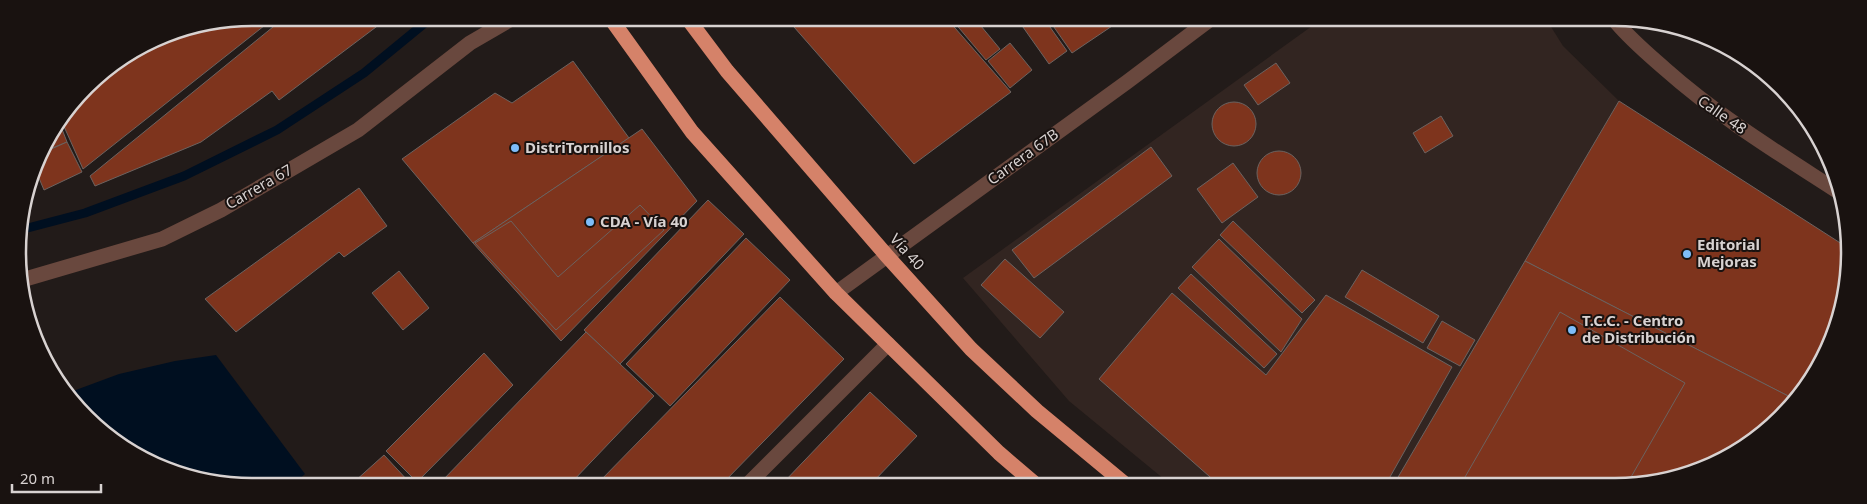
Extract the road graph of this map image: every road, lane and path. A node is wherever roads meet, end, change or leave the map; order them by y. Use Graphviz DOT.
graph roads {
  1 [pos="484,26"];
  2 [pos="499,26"];
  3 [pos="616,26"];
  4 [pos="693,26"];
  5 [pos="1200,26"];
  6 [pos="1619,26"];
  7 [pos="470,43"];
  8 [pos="1832,188"];
  9 [pos="887,256"];
  10 [pos="28,278"];
  11 [pos="836,293"];
  12 [pos="888,344"];
  13 [pos="754,478"];
  14 [pos="1027,478"];
  15 [pos="1117,478"];
  1 -- 7 [label="street, Carrera 67"];
  2 -- 7 [label="street, Carrera 67"];
  3 -- 11 [label="highway"];
  4 -- 9 [label="highway, Vía 40"];
  5 -- 9 [label="street, Carrera 67B"];
  6 -- 8 [label="street, Calle 48"];
  7 -- 10 [label="street, Carrera 67"];
  9 -- 11 [label="street, Carrera 67B"];
  9 -- 15 [label="highway, Vía 40"];
  11 -- 12 [label="highway"];
  12 -- 13 [label="street"];
  12 -- 14 [label="highway"];
}
